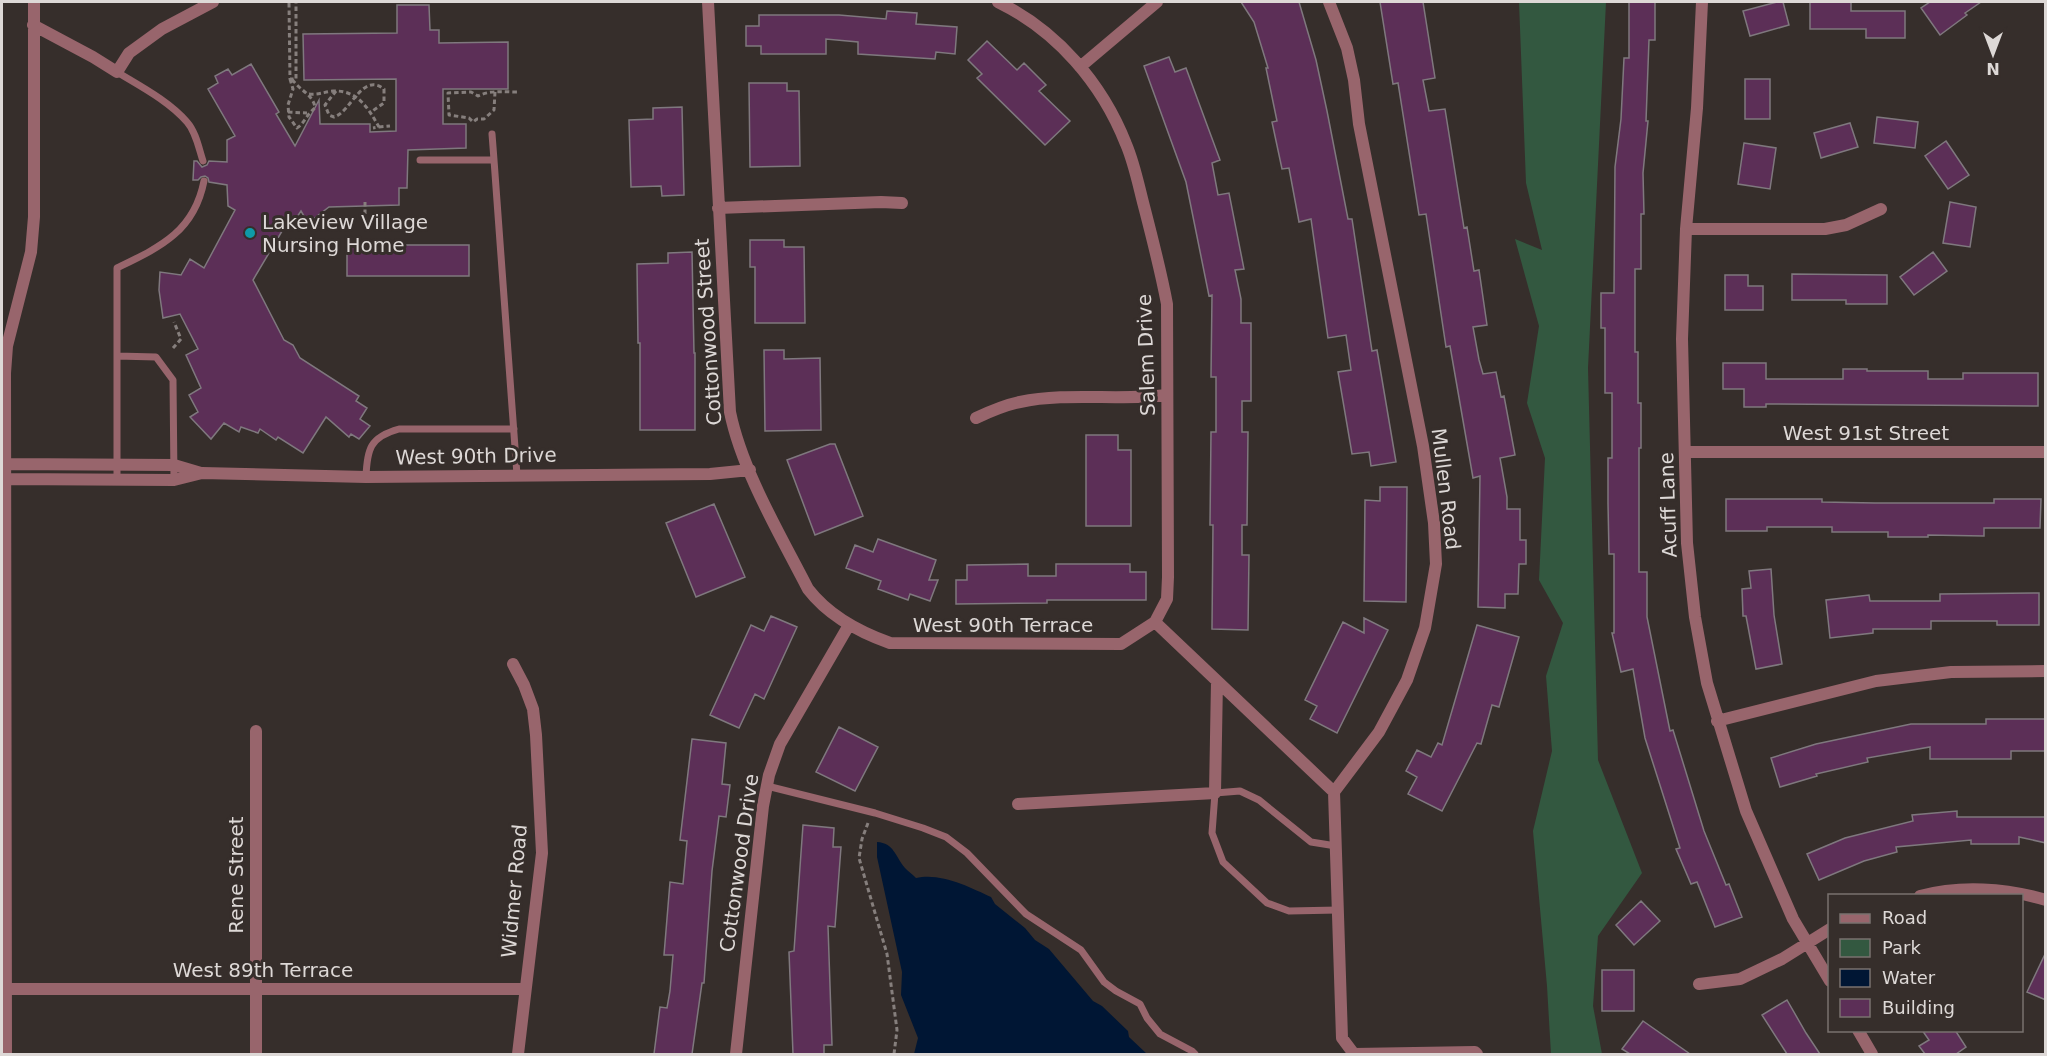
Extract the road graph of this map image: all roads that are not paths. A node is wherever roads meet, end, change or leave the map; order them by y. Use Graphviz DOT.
graph roads {
  1 [pos="34,2"];
  2 [pos="213,2"];
  3 [pos="708,2"];
  4 [pos="998,2"];
  5 [pos="1157,2"];
  6 [pos="1329,2"];
  7 [pos="1702,2"];
  8 [pos="33,25"];
  9 [pos="1080,67"];
  10 [pos="117,72"];
  11 [pos="492,134"];
  12 [pos="420,160"];
  13 [pos="494,160"];
  14 [pos="203,161"];
  15 [pos="204,181"];
  16 [pos="902,203"];
  17 [pos="718,208"];
  18 [pos="1881,209"];
  19 [pos="1686,229"];
  20 [pos="117,356"];
  21 [pos="1166,395"];
  22 [pos="976,418"];
  23 [pos="514,429"];
  24 [pos="1686,452"];
  25 [pos="2046,452"];
  26 [pos="117,464"];
  27 [pos="174,465"];
  28 [pos="750,470"];
  29 [pos="4,472"];
  30 [pos="202,473"];
  31 [pos="517,475"];
  32 [pos="366,477"];
  33 [pos="117,480"];
  34 [pos="174,480"];
  35 [pos="1155,622"];
  36 [pos="849,625"];
  37 [pos="513,664"];
  38 [pos="2046,671"];
  39 [pos="1217,681"];
  40 [pos="1718,721"];
  41 [pos="256,731"];
  42 [pos="767,786"];
  43 [pos="1334,792"];
  44 [pos="1215,793"];
  45 [pos="1018,804"];
  46 [pos="1336,846"];
  47 [pos="1935,894"];
  48 [pos="2046,900"];
  49 [pos="1338,910"];
  50 [pos="1828,930"];
  51 [pos="1807,943"];
  52 [pos="1828,978"];
  53 [pos="1699,984"];
  54 [pos="4,989"];
  55 [pos="525,989"];
  56 [pos="257,990"];
  57 [pos="1859,1032"];
  58 [pos="6,1054"];
  59 [pos="256,1054"];
  60 [pos="518,1054"];
  61 [pos="736,1054"];
  62 [pos="1195,1054"];
  63 [pos="1477,1054"];
  64 [pos="1872,1054"];
  1 -- 8 [label="street"];
  2 -- 10 [label="street"];
  3 -- 17 [label="street, Cottonwood Street"];
  4 -- 9 [label="street, Salem Drive"];
  5 -- 9 [label="street"];
  6 -- 43 [label="street, Mullen Road"];
  7 -- 19 [label="street, Acuff Lane"];
  8 -- 10 [label="street"];
  8 -- 29 [label="street"];
  9 -- 21 [label="street, Salem Drive"];
  10 -- 14 [label="lane"];
  11 -- 13 [label="lane"];
  12 -- 13 [label="lane"];
  13 -- 23 [label="lane"];
  15 -- 20 [label="lane"];
  16 -- 17 [label="street"];
  17 -- 28 [label="street, Cottonwood Street"];
  18 -- 19 [label="street"];
  19 -- 24 [label="street, Acuff Lane"];
  20 -- 26 [label="lane"];
  20 -- 27 [label="lane"];
  21 -- 22 [label="street"];
  21 -- 35 [label="street, Salem Drive"];
  23 -- 31 [label="lane"];
  23 -- 32 [label="lane"];
  24 -- 25 [label="street, West 91st Street"];
  24 -- 40 [label="street, Acuff Lane"];
  26 -- 27 [label="street, West 90th Drive"];
  26 -- 29 [label="street, West 90th Drive"];
  26 -- 33 [label="lane"];
  27 -- 30 [label="street, West 90th Drive"];
  27 -- 34 [label="lane"];
  28 -- 31 [label="street, West 90th Drive"];
  28 -- 36 [label="street, Cottonwood Street"];
  29 -- 33 [label="street, West 90th Drive"];
  29 -- 54 [label="street"];
  30 -- 32 [label="street, West 90th Drive"];
  30 -- 34 [label="street, West 90th Drive"];
  31 -- 32 [label="street, West 90th Drive"];
  33 -- 34 [label="street, West 90th Drive"];
  35 -- 36 [label="street, West 90th Terrace"];
  35 -- 39 [label="street"];
  36 -- 42 [label="street, Cottonwood Drive"];
  37 -- 55 [label="street, Widmer Road"];
  38 -- 40 [label="street"];
  39 -- 43 [label="street"];
  39 -- 44 [label="street"];
  40 -- 51 [label="street, Acuff Lane"];
  41 -- 56 [label="street, Rene Street"];
  42 -- 61 [label="street, Cottonwood Drive"];
  42 -- 62 [label="lane"];
  43 -- 46 [label="street"];
  44 -- 45 [label="street"];
  44 -- 46 [label="lane"];
  44 -- 49 [label="lane"];
  46 -- 49 [label="street"];
  47 -- 48 [label="street"];
  49 -- 63 [label="street"];
  50 -- 51 [label="street"];
  51 -- 52 [label="street, Acuff Lane"];
  51 -- 53 [label="street"];
  54 -- 56 [label="street, West 89th Terrace"];
  54 -- 58 [label="street"];
  55 -- 56 [label="street, West 89th Terrace"];
  55 -- 60 [label="street, Widmer Road"];
  56 -- 59 [label="street, Rene Street"];
  57 -- 64 [label="street"];
}
